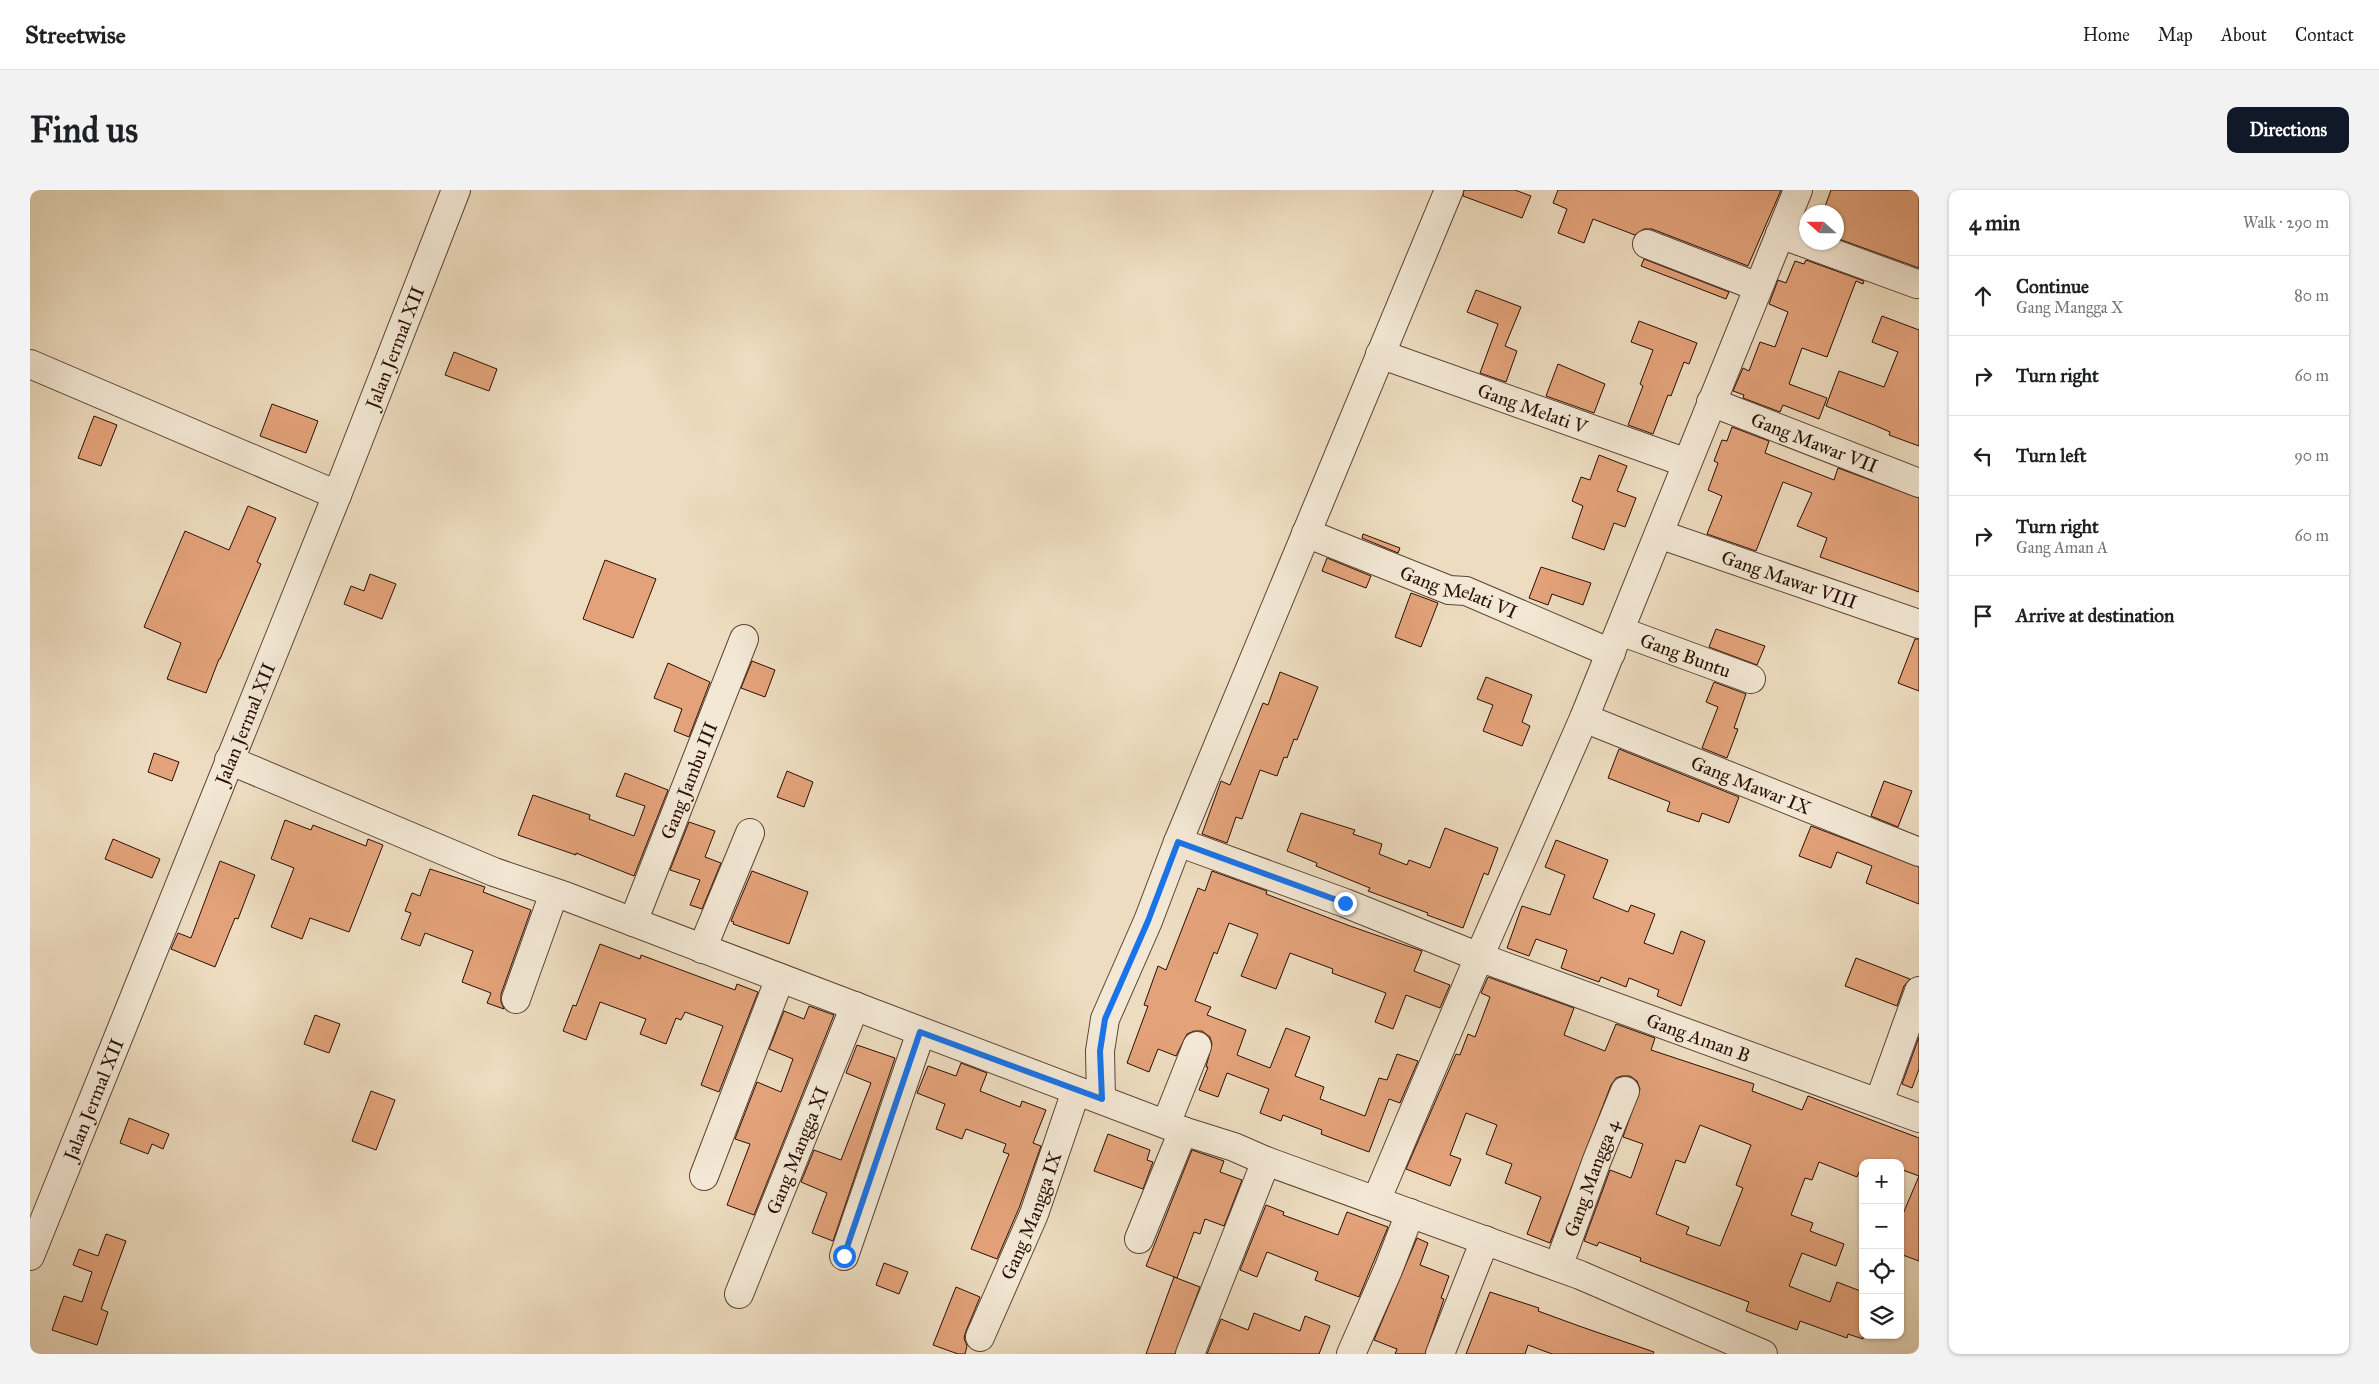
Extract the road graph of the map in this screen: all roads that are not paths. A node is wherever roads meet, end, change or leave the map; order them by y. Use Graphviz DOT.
graph roads {
  1 [pos="456,190"];
  2 [pos="1449,190"];
  3 [pos="1798,190"];
  4 [pos="1780,234"];
  5 [pos="1647,244"];
  6 [pos="1917,284"];
  7 [pos="1758,287"];
  8 [pos="1380,354"];
  9 [pos="30,364"];
  10 [pos="1711,402"];
  11 [pos="1686,463"];
  12 [pos="1919,482"];
  13 [pos="337,495"];
  14 [pos="1306,533"];
  15 [pos="1659,534"];
  16 [pos="1919,624"];
  17 [pos="744,639"];
  18 [pos="1615,642"];
  19 [pos="1751,679"];
  20 [pos="1584,718"];
  21 [pos="230,760"];
  22 [pos="750,833"];
  23 [pos="1178,842"];
  24 [pos="1919,852"];
  25 [pos="554,893"];
  26 [pos="633,922"];
  27 [pos="702,949"];
  28 [pos="1479,957"];
  29 [pos="780,978"];
  30 [pos="1919,991"];
  31 [pos="516,1000"];
  32 [pos="855,1006"];
  33 [pos="920,1032"];
  34 [pos="1197,1046"];
  35 [pos="1076,1090"];
  36 [pos="1626,1090"];
  37 [pos="1102,1099"];
  38 [pos="1879,1102"];
  39 [pos="1919,1118"];
  40 [pos="1175,1127"];
  41 [pos="1266,1161"];
  42 [pos="704,1176"];
  43 [pos="1376,1201"];
  44 [pos="1410,1213"];
  45 [pos="1138,1239"];
  46 [pos="1485,1240"];
  47 [pos="30,1256"];
  48 [pos="844,1256"];
  49 [pos="1558,1267"];
  50 [pos="738,1294"];
  51 [pos="980,1337"];
  52 [pos="1190,1354"];
  53 [pos="1350,1354"];
  54 [pos="1440,1354"];
  55 [pos="1764,1354"];
  1 -- 13 [label="street, Jalan Jermal XII"];
  2 -- 8 [label="street"];
  3 -- 4 [label="street"];
  4 -- 6 [label="street"];
  4 -- 7 [label="street"];
  5 -- 7 [label="street"];
  7 -- 10 [label="street"];
  8 -- 11 [label="street, Gang Melati V"];
  8 -- 14 [label="street"];
  9 -- 13 [label="street"];
  10 -- 11 [label="street"];
  10 -- 12 [label="street, Gang Mawar VII"];
  11 -- 15 [label="street"];
  13 -- 21 [label="street, Jalan Jermal XII"];
  14 -- 18 [label="street, Gang Melati VI"];
  14 -- 23 [label="street"];
  15 -- 16 [label="street, Gang Mawar VIII"];
  15 -- 18 [label="street"];
  17 -- 26 [label="street, Gang Jambu III"];
  18 -- 19 [label="street, Gang Buntu"];
  18 -- 20 [label="street"];
  20 -- 24 [label="street, Gang Mawar IX"];
  20 -- 28 [label="street"];
  21 -- 25 [label="street"];
  21 -- 47 [label="street, Jalan Jermal XII"];
  22 -- 27 [label="street"];
  23 -- 28 [label="street, Gang Aman B"];
  23 -- 37 [label="street"];
  25 -- 26 [label="street"];
  25 -- 31 [label="street"];
  26 -- 27 [label="street"];
  27 -- 29 [label="street"];
  28 -- 38 [label="street, Gang Aman B"];
  28 -- 43 [label="street"];
  29 -- 32 [label="street"];
  29 -- 42 [label="street"];
  30 -- 38 [label="street"];
  32 -- 33 [label="street"];
  32 -- 50 [label="street, Gang Mangga XI"];
  33 -- 35 [label="street"];
  33 -- 48 [label="street"];
  34 -- 40 [label="street"];
  35 -- 37 [label="street"];
  35 -- 51 [label="street, Gang Mangga IX"];
  36 -- 49 [label="street, Gang Mangga 4"];
  37 -- 40 [label="street"];
  38 -- 39 [label="street, Gang Aman B"];
  40 -- 41 [label="street"];
  40 -- 45 [label="street"];
  41 -- 43 [label="street"];
  41 -- 52 [label="street"];
  43 -- 44 [label="street"];
  44 -- 46 [label="street"];
  44 -- 53 [label="street"];
  46 -- 49 [label="street"];
  46 -- 54 [label="street"];
  49 -- 55 [label="street"];
}
